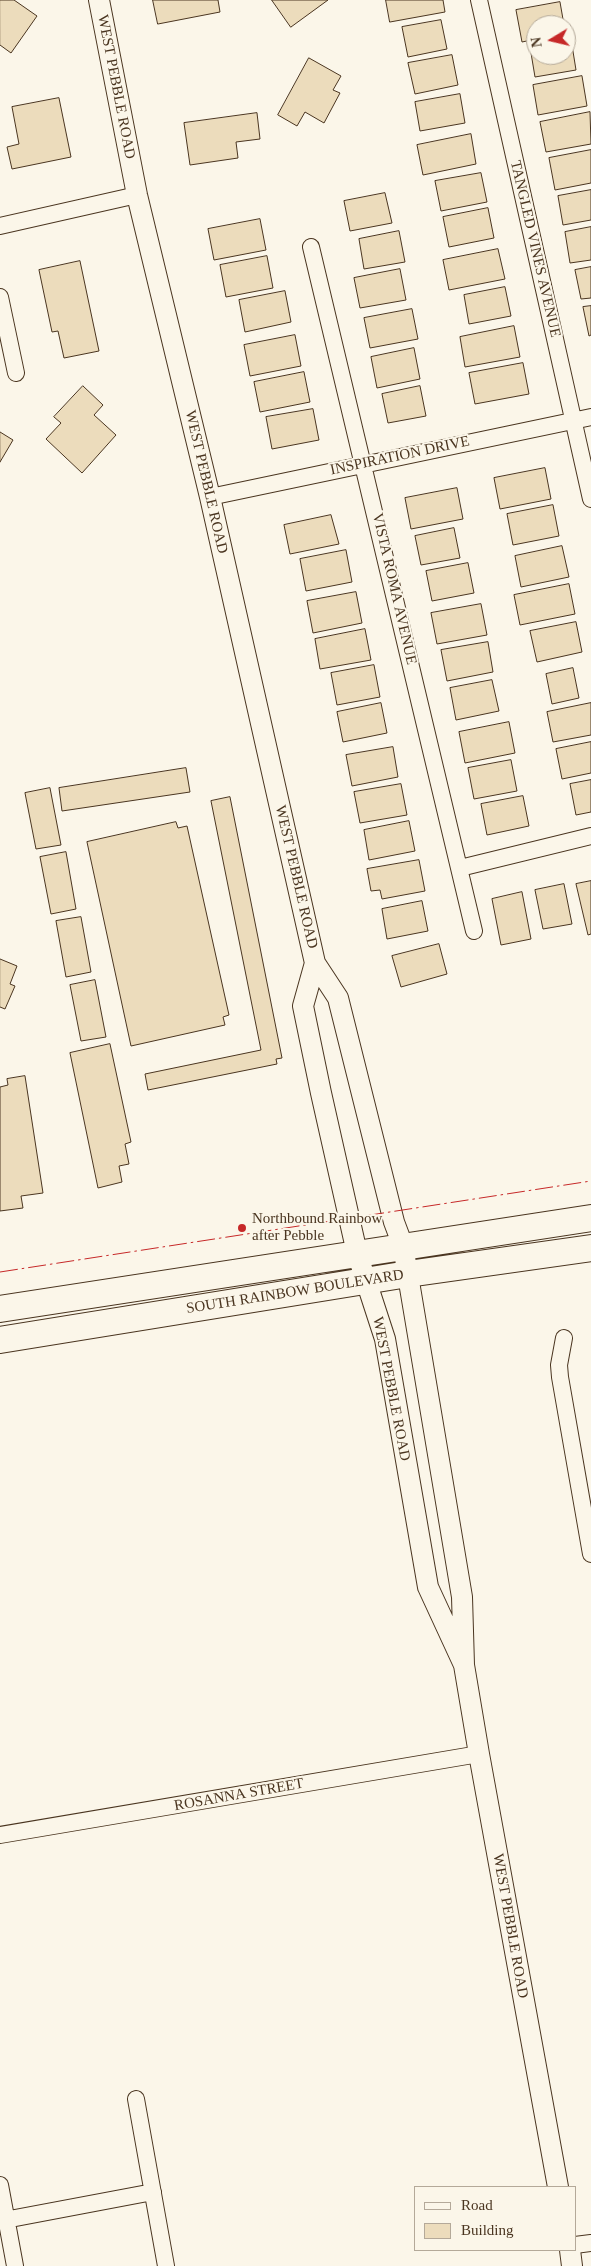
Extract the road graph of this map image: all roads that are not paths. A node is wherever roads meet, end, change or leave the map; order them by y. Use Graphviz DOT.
graph roads {
  1 [pos="99,0"];
  2 [pos="479,0"];
  3 [pos="137,195"];
  4 [pos="0,226"];
  5 [pos="311,247"];
  6 [pos="0,297"];
  7 [pos="16,373"];
  8 [pos="591,417"];
  9 [pos="574,420"];
  10 [pos="364,463"];
  11 [pos="210,497"];
  12 [pos="591,499"];
  13 [pos="591,836"];
  14 [pos="460,868"];
  15 [pos="474,931"];
  16 [pos="315,963"];
  17 [pos="591,1218"];
  18 [pos="403,1246"];
  19 [pos="591,1248"];
  20 [pos="357,1253"];
  21 [pos="408,1274"];
  22 [pos="367,1280"];
  23 [pos="28,1305"];
  24 [pos="0,1309"];
  25 [pos="0,1317"];
  26 [pos="564,1338"];
  27 [pos="0,1340"];
  28 [pos="591,1554"];
  29 [pos="464,1664"];
  30 [pos="479,1754"];
  31 [pos="0,1835"];
  32 [pos="136,2099"];
  33 [pos="0,2185"];
  34 [pos="558,2186"];
  35 [pos="152,2192"];
  36 [pos="3,2220"];
  37 [pos="591,2243"];
  38 [pos="576,2245"];
  39 [pos="570,2251"];
  40 [pos="15,2266"];
  41 [pos="166,2266"];
  42 [pos="572,2266"];
  1 -- 3 [label="street, WEST PEBBLE ROAD"];
  2 -- 9 [label="street, TANGLED VINES AVENUE"];
  3 -- 4 [label="street"];
  3 -- 11 [label="street, WEST PEBBLE ROAD"];
  5 -- 10 [label="street, VISTA ROMA AVENUE"];
  6 -- 7 [label="street"];
  8 -- 9 [label="street, INSPIRATION DRIVE"];
  9 -- 10 [label="street, INSPIRATION DRIVE"];
  9 -- 12 [label="street, TANGLED VINES AVENUE"];
  10 -- 11 [label="street, INSPIRATION DRIVE"];
  10 -- 14 [label="street, VISTA ROMA AVENUE"];
  11 -- 16 [label="street, WEST PEBBLE ROAD"];
  13 -- 14 [label="street"];
  14 -- 15 [label="street, VISTA ROMA AVENUE"];
  16 -- 18 [label="street, WEST PEBBLE ROAD"];
  16 -- 20 [label="street, WEST PEBBLE ROAD"];
  17 -- 18 [label="main road, SOUTH RAINBOW BOULEVARD"];
  18 -- 20 [label="main road, SOUTH RAINBOW BOULEVARD"];
  18 -- 21 [label="street, WEST PEBBLE ROAD"];
  19 -- 21 [label="main road, SOUTH RAINBOW BOULEVARD"];
  20 -- 22 [label="street, WEST PEBBLE ROAD"];
  20 -- 23 [label="main road, SOUTH RAINBOW BOULEVARD"];
  21 -- 22 [label="main road, SOUTH RAINBOW BOULEVARD"];
  21 -- 29 [label="street, WEST PEBBLE ROAD"];
  22 -- 27 [label="main road, SOUTH RAINBOW BOULEVARD"];
  22 -- 29 [label="street, WEST PEBBLE ROAD"];
  23 -- 24 [label="main road, SOUTH RAINBOW BOULEVARD"];
  23 -- 25 [label="main road"];
  26 -- 28 [label="street"];
  29 -- 30 [label="street, WEST PEBBLE ROAD"];
  30 -- 31 [label="street, ROSANNA STREET"];
  30 -- 34 [label="street, WEST PEBBLE ROAD"];
  32 -- 35 [label="street"];
  33 -- 36 [label="street"];
  35 -- 36 [label="street"];
  35 -- 41 [label="street"];
  36 -- 40 [label="street"];
  37 -- 38 [label="street"];
  39 -- 42 [label="street"];
}
